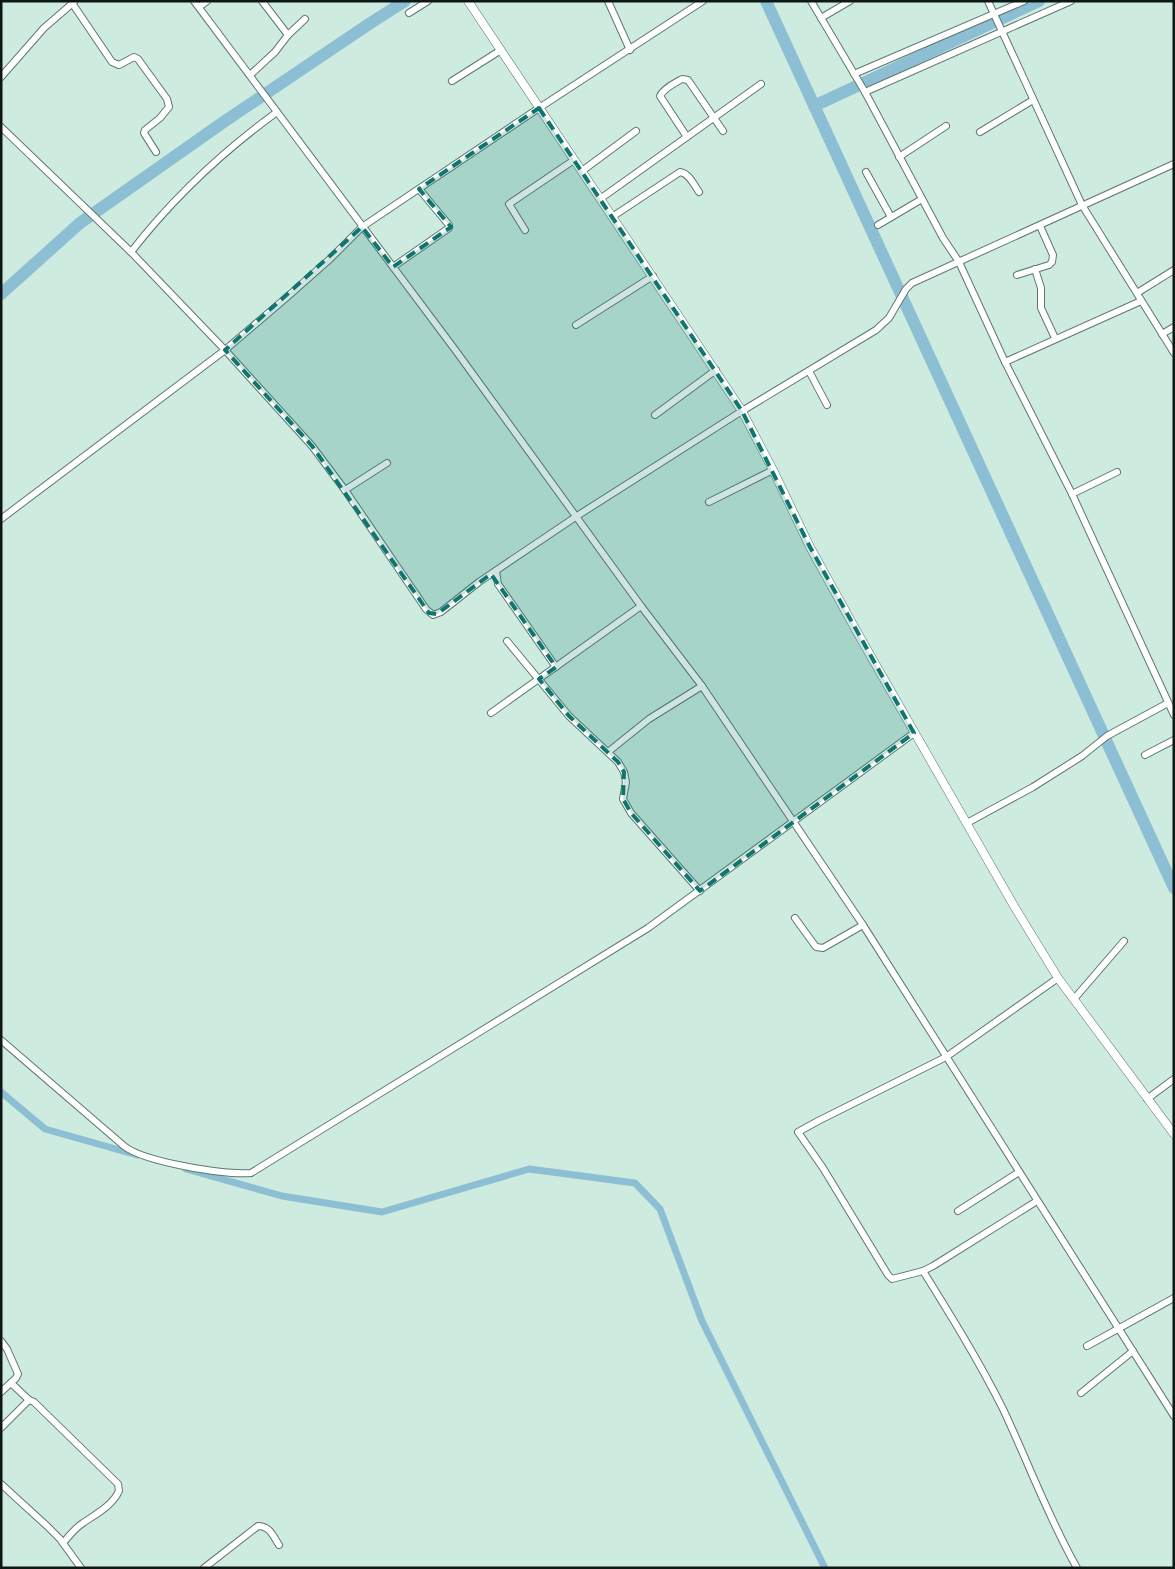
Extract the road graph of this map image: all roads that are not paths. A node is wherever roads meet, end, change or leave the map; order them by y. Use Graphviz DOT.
graph roads {
  1 [pos="194,1"];
  2 [pos="207,1"];
  3 [pos="262,1"];
  4 [pos="428,1"];
  5 [pos="468,1"];
  6 [pos="608,1"];
  7 [pos="703,1"];
  8 [pos="811,1"];
  9 [pos="850,1"];
  10 [pos="988,1"];
  11 [pos="1024,1"];
  12 [pos="1071,1"];
  13 [pos="74,2"];
  14 [pos="199,7"];
  15 [pos="409,13"];
  16 [pos="994,14"];
  17 [pos="305,18"];
  18 [pos="821,18"];
  19 [pos="1000,29"];
  20 [pos="288,35"];
  21 [pos="501,50"];
  22 [pos="630,50"];
  23 [pos="250,75"];
  24 [pos="855,75"];
  25 [pos="1,76"];
  26 [pos="452,81"];
  27 [pos="760,84"];
  28 [pos="863,90"];
  29 [pos="1033,100"];
  30 [pos="539,108"];
  31 [pos="277,112"];
  32 [pos="714,117"];
  33 [pos="946,126"];
  34 [pos="1,127"];
  35 [pos="636,131"];
  36 [pos="724,131"];
  37 [pos="980,132"];
  38 [pos="686,137"];
  39 [pos="156,152"];
  40 [pos="899,157"];
  41 [pos="574,160"];
  42 [pos="1174,164"];
  43 [pos="582,171"];
  44 [pos="866,172"];
  45 [pos="419,189"];
  46 [pos="699,192"];
  47 [pos="600,199"];
  48 [pos="922,199"];
  49 [pos="1082,205"];
  50 [pos="612,217"];
  51 [pos="891,217"];
  52 [pos="878,225"];
  53 [pos="1040,226"];
  54 [pos="362,227"];
  55 [pos="525,230"];
  56 [pos="131,252"];
  57 [pos="959,262"];
  58 [pos="393,267"];
  59 [pos="1036,269"];
  60 [pos="1174,270"];
  61 [pos="1016,275"];
  62 [pos="652,276"];
  63 [pos="1136,293"];
  64 [pos="1141,301"];
  65 [pos="576,325"];
  66 [pos="1174,327"];
  67 [pos="1162,334"];
  68 [pos="1055,338"];
  69 [pos="225,350"];
  70 [pos="1174,353"];
  71 [pos="1005,362"];
  72 [pos="716,370"];
  73 [pos="809,371"];
  74 [pos="827,405"];
  75 [pos="742,411"];
  76 [pos="655,415"];
  77 [pos="387,463"];
  78 [pos="773,470"];
  79 [pos="1117,472"];
  80 [pos="345,490"];
  81 [pos="1072,494"];
  82 [pos="709,502"];
  83 [pos="577,516"];
  84 [pos="1,519"];
  85 [pos="496,571"];
  86 [pos="641,606"];
  87 [pos="507,641"];
  88 [pos="556,667"];
  89 [pos="540,679"];
  90 [pos="702,686"];
  91 [pos="1168,703"];
  92 [pos="491,713"];
  93 [pos="1174,715"];
  94 [pos="914,733"];
  95 [pos="1174,740"];
  96 [pos="608,752"];
  97 [pos="1145,755"];
  98 [pos="794,822"];
  99 [pos="967,823"];
  100 [pos="700,891"];
  101 [pos="795,918"];
  102 [pos="863,926"];
  103 [pos="1124,941"];
  104 [pos="1058,978"];
  105 [pos="1074,998"];
  106 [pos="1,1040"];
  107 [pos="946,1057"];
  108 [pos="1174,1079"];
  109 [pos="1147,1098"];
  110 [pos="1174,1134"];
  111 [pos="1019,1172"];
  112 [pos="1037,1201"];
  113 [pos="958,1211"];
  114 [pos="923,1271"];
  115 [pos="1174,1298"];
  116 [pos="1119,1328"];
  117 [pos="1,1341"];
  118 [pos="1086,1346"];
  119 [pos="1133,1351"];
  120 [pos="11,1382"];
  121 [pos="1,1392"];
  122 [pos="1081,1393"];
  123 [pos="29,1400"];
  124 [pos="1174,1416"];
  125 [pos="1,1428"];
  126 [pos="1,1484"];
  127 [pos="63,1543"];
  128 [pos="278,1545"];
  129 [pos="81,1568"];
  130 [pos="204,1568"];
  131 [pos="1077,1568"];
  1 -- 14 [label="street"];
  2 -- 14 [label="street"];
  3 -- 20 [label="street"];
  4 -- 15 [label="street"];
  5 -- 21 [label="street"];
  6 -- 22 [label="street"];
  7 -- 22 [label="street"];
  8 -- 18 [label="street"];
  9 -- 18 [label="street"];
  10 -- 16 [label="street"];
  11 -- 16 [label="street"];
  12 -- 19 [label="street"];
  13 -- 25 [label="street"];
  13 -- 39 [label="street"];
  14 -- 23 [label="street"];
  16 -- 19 [label="street"];
  16 -- 24 [label="street"];
  17 -- 20 [label="street"];
  18 -- 24 [label="street"];
  19 -- 28 [label="street"];
  19 -- 29 [label="street"];
  20 -- 23 [label="street"];
  21 -- 26 [label="street"];
  21 -- 30 [label="street"];
  22 -- 30 [label="street"];
  23 -- 31 [label="street"];
  24 -- 28 [label="street"];
  27 -- 32 [label="street"];
  28 -- 40 [label="street"];
  29 -- 37 [label="street"];
  29 -- 49 [label="street"];
  30 -- 41 [label="street"];
  30 -- 45 [label="street"];
  31 -- 54 [label="street"];
  31 -- 56 [label="street"];
  32 -- 36 [label="street"];
  32 -- 38 [label="street"];
  32 -- 38 [label="street"];
  33 -- 40 [label="street"];
  34 -- 56 [label="street"];
  35 -- 43 [label="street"];
  38 -- 47 [label="street"];
  40 -- 48 [label="street"];
  41 -- 43 [label="street"];
  41 -- 55 [label="street"];
  42 -- 49 [label="street"];
  43 -- 47 [label="street"];
  44 -- 51 [label="street"];
  45 -- 54 [label="street"];
  45 -- 58 [label="street"];
  46 -- 50 [label="street"];
  47 -- 50 [label="street"];
  48 -- 51 [label="street"];
  48 -- 57 [label="street"];
  49 -- 53 [label="street"];
  49 -- 63 [label="street"];
  50 -- 62 [label="street"];
  51 -- 52 [label="street"];
  53 -- 57 [label="street"];
  53 -- 59 [label="street"];
  54 -- 58 [label="street"];
  54 -- 69 [label="street"];
  56 -- 69 [label="street"];
  57 -- 71 [label="street"];
  57 -- 73 [label="street"];
  58 -- 83 [label="street"];
  59 -- 61 [label="street"];
  59 -- 68 [label="street"];
  60 -- 63 [label="street"];
  62 -- 65 [label="street"];
  62 -- 72 [label="street"];
  63 -- 64 [label="street"];
  64 -- 67 [label="street"];
  64 -- 68 [label="street"];
  66 -- 67 [label="street"];
  67 -- 70 [label="street"];
  68 -- 71 [label="street"];
  69 -- 80 [label="street"];
  69 -- 84 [label="street"];
  71 -- 81 [label="street"];
  72 -- 75 [label="street"];
  72 -- 76 [label="street"];
  73 -- 74 [label="street"];
  73 -- 75 [label="street"];
  75 -- 78 [label="street"];
  75 -- 83 [label="street"];
  77 -- 80 [label="street"];
  78 -- 82 [label="street"];
  78 -- 94 [label="street"];
  79 -- 81 [label="street"];
  80 -- 85 [label="street"];
  81 -- 91 [label="street"];
  83 -- 85 [label="street"];
  83 -- 86 [label="street"];
  85 -- 88 [label="street"];
  86 -- 88 [label="street"];
  86 -- 90 [label="street"];
  87 -- 89 [label="street"];
  88 -- 89 [label="street"];
  89 -- 92 [label="street"];
  89 -- 96 [label="street"];
  90 -- 96 [label="street"];
  90 -- 98 [label="street"];
  91 -- 93 [label="street"];
  91 -- 99 [label="street"];
  94 -- 98 [label="street"];
  94 -- 99 [label="street"];
  95 -- 97 [label="street"];
  96 -- 100 [label="street"];
  98 -- 100 [label="street"];
  98 -- 102 [label="street"];
  99 -- 104 [label="street"];
  100 -- 106 [label="street"];
  101 -- 102 [label="street"];
  102 -- 107 [label="street"];
  103 -- 105 [label="street"];
  104 -- 105 [label="street"];
  104 -- 107 [label="street"];
  105 -- 109 [label="street"];
  107 -- 111 [label="street"];
  107 -- 114 [label="street"];
  108 -- 109 [label="street"];
  109 -- 110 [label="street"];
  111 -- 112 [label="street"];
  111 -- 113 [label="street"];
  112 -- 114 [label="street"];
  112 -- 116 [label="street"];
  114 -- 131 [label="street"];
  115 -- 116 [label="street"];
  116 -- 118 [label="street"];
  116 -- 119 [label="street"];
  117 -- 120 [label="street"];
  119 -- 122 [label="street"];
  119 -- 124 [label="street"];
  120 -- 121 [label="street"];
  120 -- 123 [label="street"];
  123 -- 125 [label="street"];
  123 -- 127 [label="street"];
  126 -- 127 [label="street"];
  127 -- 129 [label="street"];
  128 -- 130 [label="street"];
}
